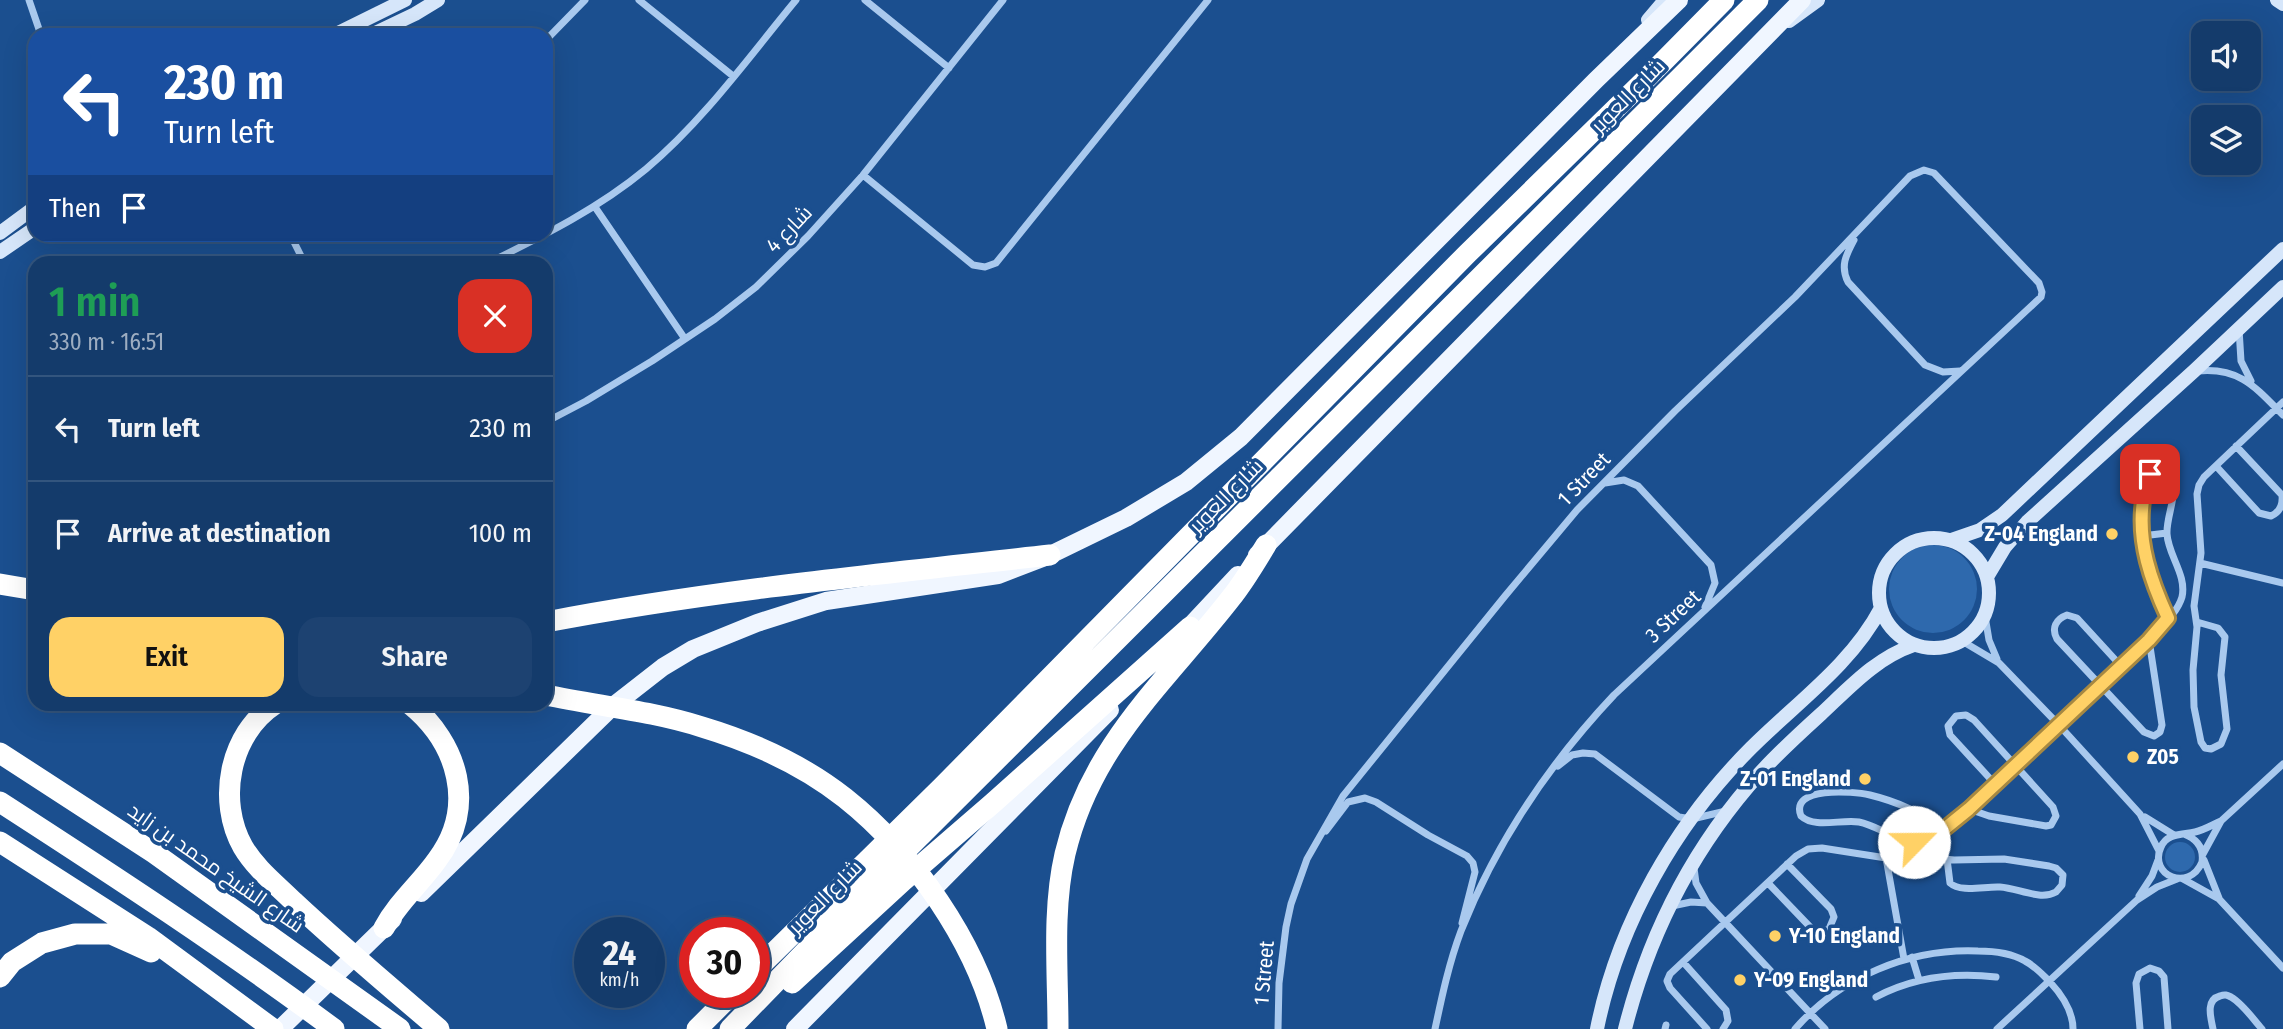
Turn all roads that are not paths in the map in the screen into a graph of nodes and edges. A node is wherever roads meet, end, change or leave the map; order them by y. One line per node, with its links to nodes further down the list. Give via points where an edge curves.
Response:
1 (29, 0): 19 (street)
2 (405, 0): 20 (street)
3 (438, 0): 21 (street)
4 (585, 0): 23 (street)
5 (639, 0): 25 (street)
6 (796, 0): 25 (street)
7 (865, 0): 24 (street)
8 (1003, 0): 24 (street, شارع 4)
9 (1208, 0): 28 (street, via 996,263 973,265)
10 (1665, 0): 26 (street)
11 (1679, 0): 26 (main road)
12 (1703, 0): 27 (highway, via 1666,44)
13 (1724, 0): 27 (highway, شارع العوير)
14 (1758, 0): 129 (highway, شارع العوير)
15 (1802, 0): 22 (main road)
16 (1818, 0): 22 (street)
17 (2277, 0): 18 (street)
18 (2283, 4)
19 (39, 28)
20 (348, 28)
21 (386, 28)
22 (1772, 30): 55 (main road)
23 (553, 33)
24 (949, 68): 28 (street, شارع 4)
25 (733, 76): 29 (street, via 669,149)
26 (1596, 79): 56 (main road, via 1241,437 1186,482)
27 (1645, 80): 110 (highway, شارع العوير)
28 (863, 175): 42 (street, شارع 4, via 756,287)
29 (595, 206): 31 (street); 42 (street)
30 (28, 212): 32 (street)
31 (553, 230)
32 (0, 233)
33 (28, 233): 37 (street)
34 (1857, 233): 40 (street, 1 Street, via 1914,173 1929,170 2039,282 2042,292); 43 (street, via 1844,264 1848,282 1925,365 1943,372); 51 (street, 1 Street)
35 (530, 242): 38 (street)
36 (2283, 248): 54 (street, via 2002,515 1980,530)
37 (0, 252)
38 (502, 256)
39 (2283, 286): 41 (street)
40 (2038, 301): 43 (street, 3 Street)
41 (2239, 328): 44 (street); 45 (street, via 2241,361)
42 (685, 339): 48 (street, شارع 4)
43 (1963, 370): 63 (street, 3 Street)
44 (2194, 371): 45 (street, via 2227,372); 58 (street, via 2027,522)
45 (2253, 385): 46 (street)
46 (2280, 405): 47 (street); 49 (street)
47 (2283, 415)
48 (553, 418)
49 (2236, 446): 50 (street); 50 (street, via 2280,492 2283,502 2278,512 2259,513)
50 (2216, 466): 57 (street, via 2198,489)
51 (1601, 485): 63 (street, via 1624,480 1638,486 1711,565 1715,583); 93 (street, 1 Street, via 1386,743 1336,806)
52 (2167, 533): 53 (street); 53 (street, via 2174,485 2170,475 2160,470 2147,479); 65 (street, via 2183,586 2181,600)
53 (2141, 536): 65 (street)
54 (1951, 540): 58 (street, via 1976,557); 62 (street, via 1922,539 1896,553 1881,578)
55 (1266, 545): 68 (main road); 133 (highway, via 1233,596 1119,734 1080,804 1059,893)
56 (1051, 555): 66 (highway, via 813,581); 108 (main road, via 998,575 826,601 693,649 613,706)
57 (2200, 563): 59 (street); 67 (street, via 2194,606)
58 (1987, 577): 64 (street)
59 (2283, 583)
60 (0, 584): 61 (highway)
61 (28, 589)
62 (1881, 608): 71 (street, via 1891,628); 88 (street, via 1848,656 1735,765)
63 (1703, 611): 82 (street, 3 Street, via 1614,695)
64 (1985, 616): 70 (street); 72 (street)
65 (2168, 618): 69 (street)
66 (553, 621)
67 (2197, 622): 67 (street, via 2218,628 2225,637 2221,675 2227,729 2221,744 2211,749 2201,742 2194,707)
68 (1189, 627): 130 (highway); 131 (main road)
69 (2149, 640): 73 (street); 74 (street, via 2162,725 2157,735 2147,734)
70 (1962, 641): 71 (street, via 1942,648); 72 (street)
71 (1914, 645): 86 (street, via 1858,679 1779,753)
72 (1999, 663): 78 (street)
73 (2121, 666): 74 (street); 74 (street, via 2077,618 2067,615 2058,620 2054,629 2057,639)
74 (2100, 685): 78 (street)
75 (553, 696): 132 (highway, via 701,726 751,744 843,796 899,850 934,894 974,964)
76 (266, 711): 127 (highway, via 236,756 229,787 237,834 253,861 319,925)
77 (418, 711): 108 (highway, via 434,725 450,753 458,784 457,808 446,846)
78 (2058, 724): 81 (street); 87 (street)
79 (0, 754): 126 (highway, شارع الشيخ محمد بن زايد, via 154,853)
80 (2283, 764): 89 (street)
81 (2016, 765): 83 (street); 83 (street, via 1970,716 1953,718 1948,726 1950,735); 85 (street, via 2056,811 2051,825)
82 (1542, 781): 88 (street, via 1566,758 1589,753 1605,760 1679,817); 109 (street, 3 Street, via 1504,842)
83 (1996, 784): 85 (street)
84 (0, 802): 123 (highway)
85 (1969, 809): 90 (street)
86 (1730, 810): 88 (street); 99 (street)
87 (2140, 814): 92 (street); 95 (street)
88 (1692, 819): 114 (street, via 1647,890)
89 (2221, 821): 91 (street); 96 (street)
90 (1943, 830): 90 (street, via 1917,813 1860,793 1809,795 1799,806 1801,816 1809,822 1863,822 1914,842 1928,841)
91 (2184, 834): 92 (street); 96 (street, via 2196,841)
92 (2174, 835): 95 (street)
93 (1318, 838): 109 (street, via 1348,802 1365,797 1467,856 1475,872); 134 (street, 1 Street, via 1298,881 1286,926)
94 (0, 842): 120 (highway, via 148,937)
95 (2159, 854): 101 (street, via 2162,869); 104 (street)
96 (2203, 855): 101 (street, via 2197,872); 103 (street)
97 (1886, 858): 98 (street); 100 (street, via 1815,848); 111 (street)
98 (1947, 859): 98 (street, via 2028,863 2056,869 2063,880 2060,889 2047,896 1998,887 1959,888 1950,883)
99 (1694, 861): 105 (street, via 1696,883); 106 (street)
100 (1787, 864): 102 (street); 102 (street, via 1831,909 1834,917 1829,929 1813,930)
101 (2179, 879): 103 (street); 104 (street)
102 (1768, 883): 107 (street)
103 (2219, 899): 113 (street)
104 (2137, 900): 118 (street)
105 (1707, 903): 106 (street); 107 (street)
106 (1668, 907): 138 (street)
107 (1726, 924): 112 (street); 122 (street)
108 (384, 928): 125 (main road)
109 (1461, 931): 135 (street, 3 Street)
110 (770, 956)
111 (1908, 958): 117 (street); 118 (street, via 1968,950 2005,953 2025,960); 122 (street, via 1853,982)
112 (1683, 962): 139 (street, via 1670,974 1668,985); 140 (street, via 1726,1010 1728,1021)
113 (2283, 968)
114 (1612, 972): 136 (street); 137 (street)
115 (0, 977): 120 (highway, via 12,962 42,943 75,934 110,934 144,947)
116 (1996, 977): 117 (street, via 1962,974)
117 (1919, 980): 119 (street)
118 (2049, 981): 143 (street); 144 (street, via 2067,1004)
119 (1876, 997)
120 (241, 1004): 124 (highway)
121 (718, 1008): 128 (highway)
122 (1810, 1013): 141 (street); 142 (street)
123 (332, 1028)
124 (273, 1029)
125 (279, 1029)
126 (400, 1029)
127 (439, 1029)
128 (697, 1029)
129 (730, 1029)
130 (737, 1029)
131 (796, 1029)
132 (997, 1029)
133 (1058, 1029)
134 (1278, 1029)
135 (1435, 1029)
136 (1591, 1029)
137 (1597, 1029)
138 (1625, 1029)
139 (1707, 1029)
140 (1723, 1029)
141 (1795, 1029)
142 (1825, 1029)
143 (1997, 1029)
144 (2073, 1029)
145 (2140, 1029): 146 (street, via 2136,983 2139,974 2150,968 2164,977)
146 (2168, 1029)
147 (2213, 1029): 148 (street, via 2211,1003 2226,995)
148 (2262, 1029)

